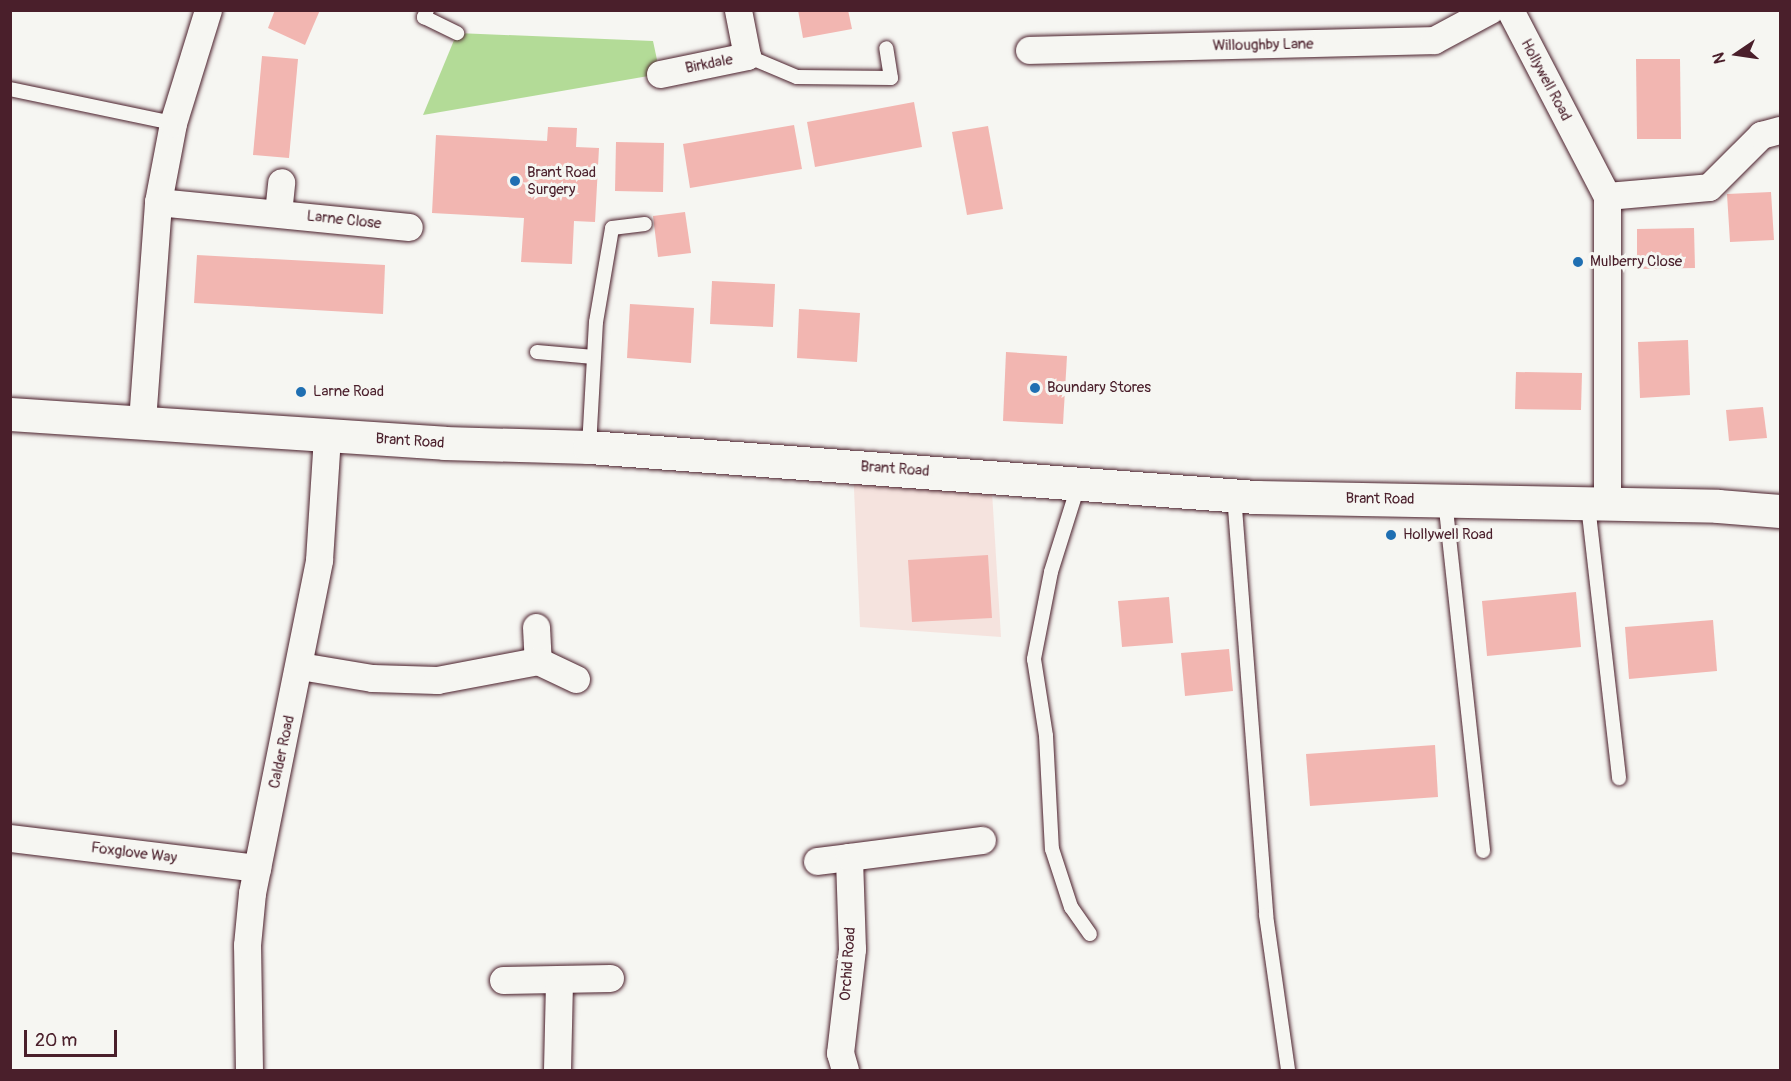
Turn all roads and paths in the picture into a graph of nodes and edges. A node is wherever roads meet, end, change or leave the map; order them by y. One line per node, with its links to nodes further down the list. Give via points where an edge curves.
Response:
1 (208, 10): 12 (street)
2 (427, 10): 6 (lane, via 424,17)
3 (738, 10): 9 (street, Birkdale)
4 (1490, 10): 8 (street, Willoughby Lane, via 1434,40)
5 (1510, 10): 15 (street, Hollywell Road)
6 (457, 33)
7 (886, 48): 9 (lane, via 891,78 796,76)
8 (1029, 50)
9 (747, 56): 10 (street, Birkdale)
10 (660, 74)
11 (10, 89): 12 (lane)
12 (173, 123): 16 (street)
13 (1780, 130): 15 (street, via 1761,135 1709,187)
14 (281, 182): 17 (street)
15 (1607, 196): 29 (street, Hollywell Road)
16 (158, 202): 17 (street, Larne Close); 23 (street)
17 (279, 213): 19 (street, Larne Close)
18 (645, 224): 21 (lane, via 612,228)
19 (409, 227)
20 (537, 352): 21 (lane)
21 (594, 357): 25 (lane)
22 (10, 414): 23 (street, Brant Road)
23 (142, 421): 24 (street, Brant Road)
24 (327, 435): 25 (street, Brant Road); 33 (street, Calder Road, via 320,560)
25 (589, 447): 26 (street, Brant Road)
26 (1079, 483): 27 (street, Brant Road); 42 (lane, via 1051,572 1034,659 1046,736 1052,849 1071,907)
27 (1234, 495): 28 (street, Brant Road); 49 (lane, via 1266,915)
28 (1445, 500): 29 (street, Brant Road); 38 (lane)
29 (1598, 504): 30 (street, Brant Road); 35 (lane)
30 (1780, 511)
31 (536, 627): 32 (street)
32 (538, 661): 33 (street, via 437,680 372,678); 34 (street)
33 (300, 666): 41 (street, Calder Road)
34 (576, 679)
35 (1619, 778)
36 (10, 838): 41 (street, Foxglove Way)
37 (982, 840): 39 (street)
38 (1483, 850)
39 (849, 857): 40 (street); 48 (street, Orchid Road, via 852,950 840,1053)
40 (817, 861)
41 (257, 868): 46 (street, Calder Road, via 247,945)
42 (1090, 934)
43 (610, 978): 44 (street)
44 (559, 979): 45 (street); 47 (street)
45 (503, 980)
46 (249, 1071)
47 (558, 1071)
48 (845, 1071)
49 (1288, 1071)

